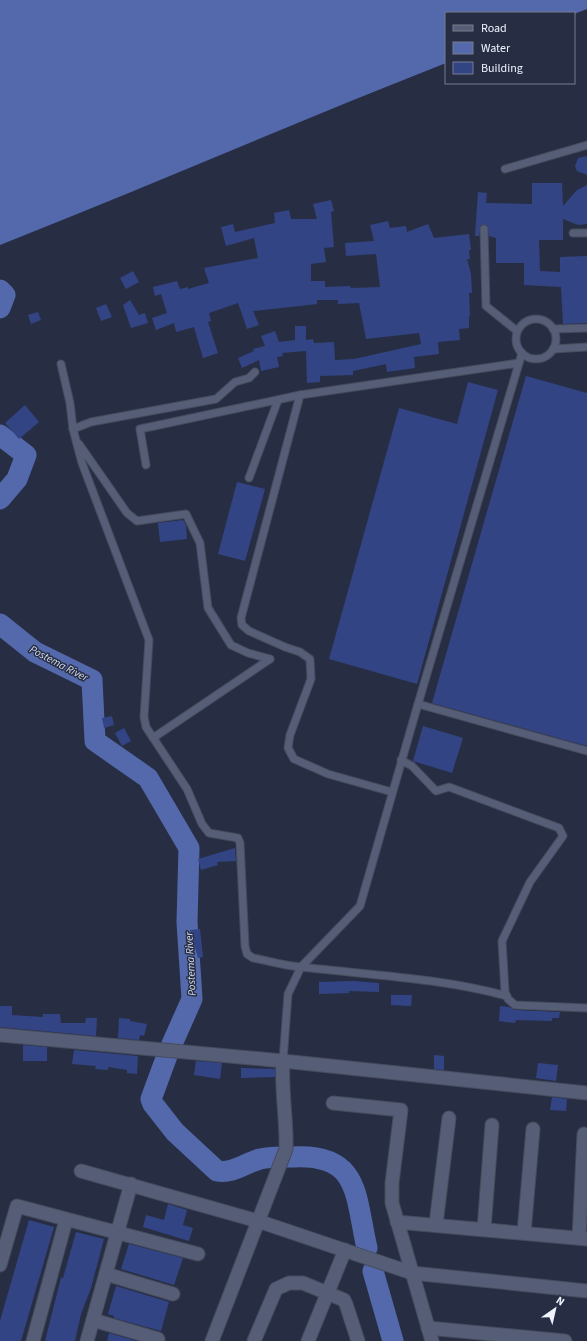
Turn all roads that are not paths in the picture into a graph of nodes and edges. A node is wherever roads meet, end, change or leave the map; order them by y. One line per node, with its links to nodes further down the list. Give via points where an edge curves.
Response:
1 (587, 145): 2 (lane)
2 (504, 169)
3 (484, 229): 8 (lane, via 486,306)
4 (573, 233): 5 (lane)
5 (587, 233)
6 (587, 328): 7 (lane)
7 (552, 329): 8 (lane, via 543,321 531,320); 10 (lane, via 555,339)
8 (517, 331): 11 (lane, via 516,343)
9 (587, 347): 10 (lane)
10 (553, 349): 11 (lane, via 538,359 526,357)
11 (522, 353): 12 (lane)
12 (519, 362): 15 (lane); 21 (lane)
13 (61, 364): 17 (lane)
14 (254, 372): 17 (lane, via 249,378 235,382 216,399 91,422)
15 (300, 395): 16 (lane); 25 (lane, via 242,625 249,631 300,652 310,659 311,678 288,748 294,759 328,774)
16 (278, 400): 19 (lane, via 140,430); 20 (lane)
17 (73, 429): 18 (lane)
18 (76, 439): 22 (lane, via 82,463 149,640 144,717 146,727); 22 (lane, via 127,513 137,521 186,514 200,543 208,608 231,645 270,659)
19 (146, 465)
20 (249, 478)
21 (418, 704): 23 (lane); 24 (lane)
22 (153, 738): 26 (lane, via 188,789 202,824 209,833 238,838 247,954 253,958)
23 (587, 751)
24 (401, 760): 25 (lane); 27 (lane, via 412,766 436,791 450,787 559,828 563,836 530,882 502,941)
25 (392, 792): 26 (lane, via 360,906)
26 (301, 967): 27 (lane, via 352,971 482,989); 30 (lane, via 288,994)
27 (507, 996): 28 (lane, via 515,1005)
28 (587, 1008)
29 (0, 1035): 30 (street)
30 (283, 1062): 31 (street); 40 (street, via 286,1150)
31 (587, 1093)
32 (333, 1103): 41 (street, via 401,1110 392,1183 392,1203)
33 (449, 1118): 42 (street)
34 (492, 1124): 43 (street)
35 (533, 1129): 45 (street)
36 (584, 1134): 46 (street)
37 (81, 1171): 38 (street)
38 (131, 1184): 40 (street); 44 (street)
39 (66, 1220): 44 (street); 49 (street, via 17,1206); 58 (street)
40 (258, 1222): 47 (street); 60 (street)
41 (397, 1222): 42 (street); 50 (street)
42 (436, 1224): 43 (street)
43 (484, 1229): 45 (street)
44 (117, 1233): 48 (street); 51 (street)
45 (524, 1233): 46 (street)
46 (583, 1238)
47 (345, 1250): 50 (street); 53 (street)
48 (198, 1254)
49 (0, 1264)
50 (412, 1273): 52 (street); 56 (street)
51 (106, 1274): 54 (street); 55 (street)
52 (587, 1291)
53 (328, 1293): 61 (street, via 303,1283 289,1283 276,1289); 62 (street); 63 (street, via 346,1304)
54 (173, 1294)
55 (94, 1320): 57 (street); 59 (street)
56 (428, 1328): 64 (street); 65 (street)
57 (158, 1339)
58 (33, 1341)
59 (87, 1341)
60 (212, 1341)
61 (254, 1341)
62 (308, 1341)
63 (358, 1341)
64 (432, 1341)
65 (565, 1341)

